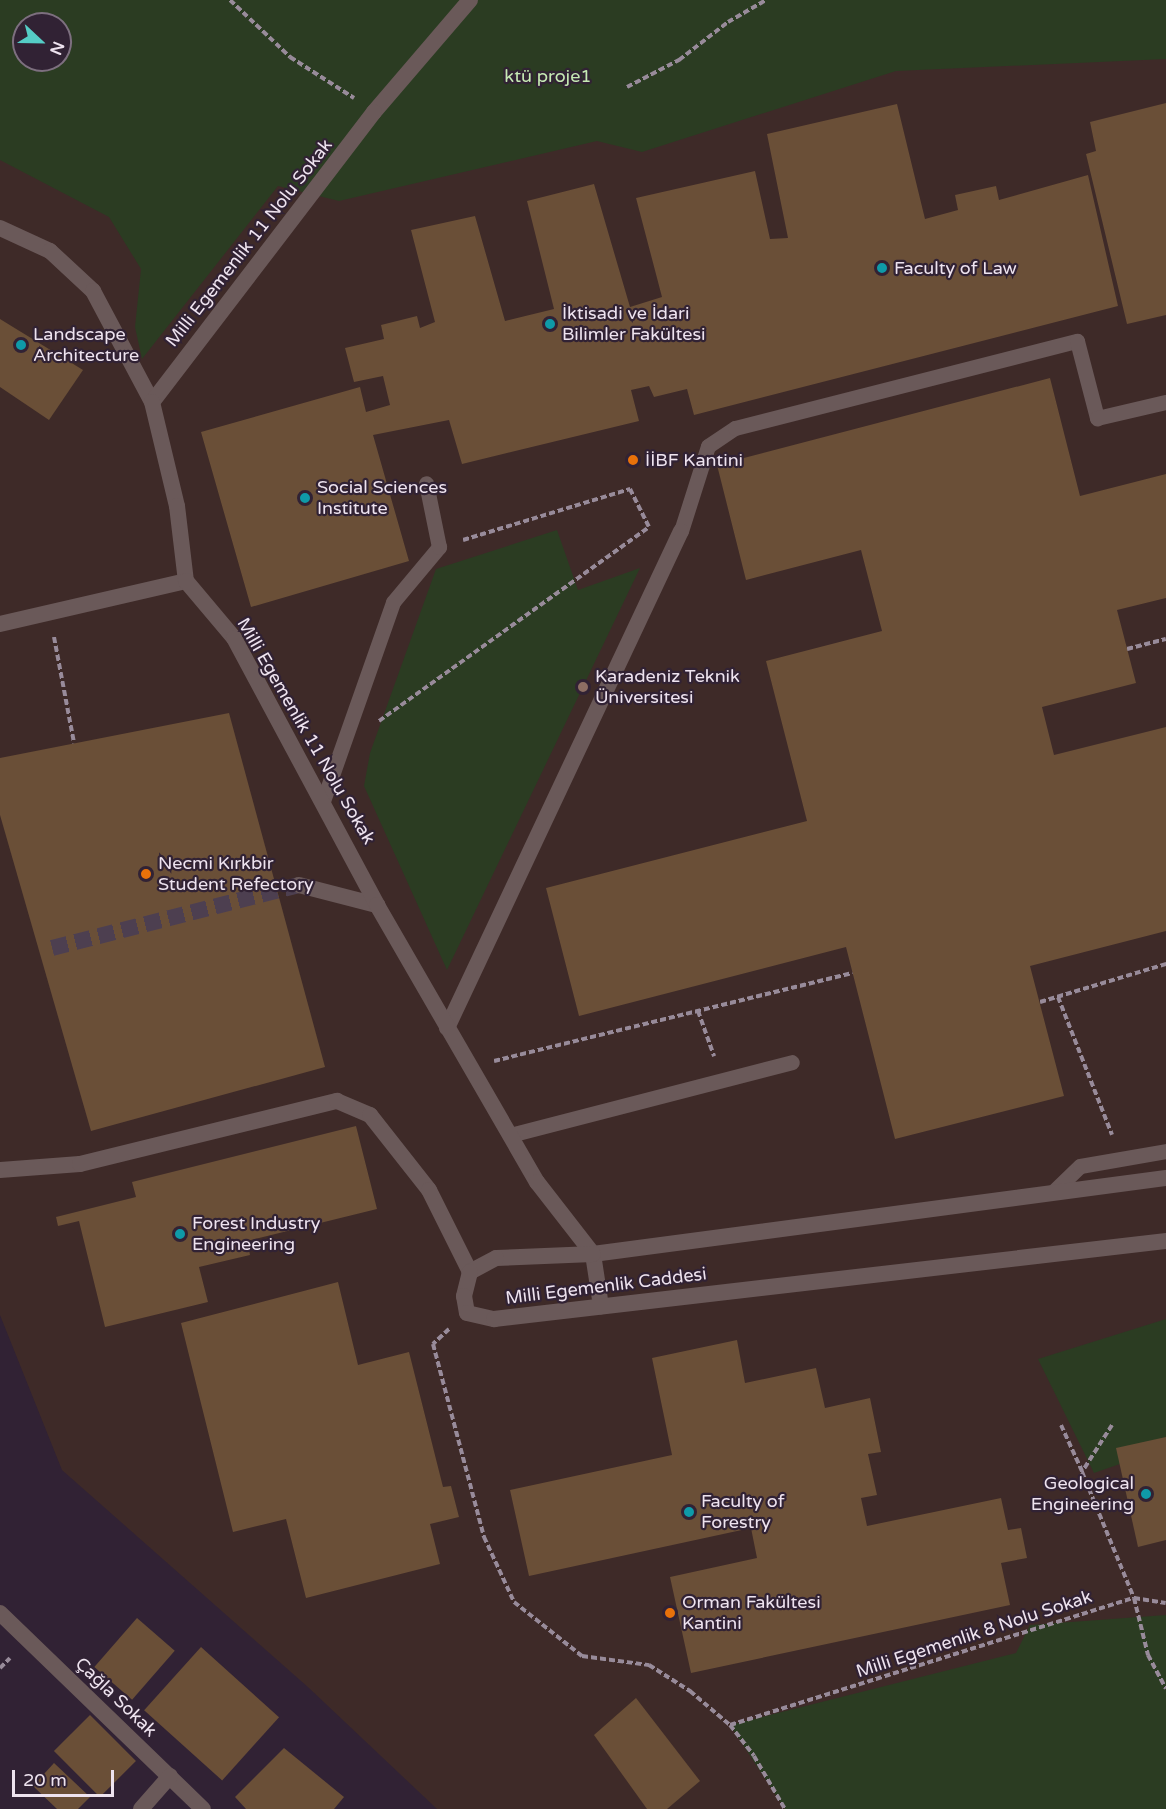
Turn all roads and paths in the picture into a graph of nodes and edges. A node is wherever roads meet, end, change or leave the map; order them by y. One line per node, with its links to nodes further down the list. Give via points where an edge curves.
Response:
1 (230, 0): 5 (path, via 290,57)
2 (470, 0): 5 (street, Milli Egemenlik 11 Nolu Sokak)
3 (766, 0): 4 (path, via 728,22 679,60)
4 (627, 87)
5 (374, 112): 7 (street, Milli Egemenlik 11 Nolu Sokak)
6 (0, 228): 7 (street, via 50,251 93,291)
7 (152, 402): 13 (street, via 177,506)
8 (1166, 402): 11 (lane, via 1096,418 1077,341 735,428 708,446)
9 (426, 483): 12 (lane)
10 (649, 527): 11 (path); 12 (path, via 630,489); 18 (path)
11 (681, 531): 28 (street)
12 (439, 547): 20 (lane, via 393,602)
13 (186, 581): 14 (street); 20 (street, Milli Egemenlik 11 Nolu Sokak, via 234,638)
14 (49, 612): 15 (street); 19 (path)
15 (0, 624)
16 (1166, 639): 17 (path)
17 (1127, 649)
18 (369, 728)
19 (74, 743)
20 (323, 801): 22 (street, Milli Egemenlik 11 Nolu Sokak)
21 (299, 885): 22 (street)
22 (377, 905): 28 (street, Milli Egemenlik 11 Nolu Sokak)
23 (1166, 964): 25 (path)
24 (852, 973): 27 (path)
25 (1059, 997): 26 (path); 34 (path)
26 (1040, 1002)
27 (698, 1011): 29 (path); 31 (path)
28 (447, 1028): 32 (street, Milli Egemenlik 11 Nolu Sokak)
29 (491, 1062)
30 (792, 1062): 31 (lane)
31 (722, 1079): 32 (lane)
32 (510, 1135): 39 (street, Milli Egemenlik 11 Nolu Sokak, via 537,1182)
33 (1166, 1151): 34 (lane)
34 (1121, 1158): 37 (lane, via 1080,1166)
35 (0, 1170): 40 (street, via 80,1164 337,1101 370,1115 429,1190)
36 (1166, 1178): 37 (street, Milli Egemenlik Caddesi)
37 (1054, 1191): 39 (street, Milli Egemenlik Caddesi)
38 (1166, 1241): 41 (street, Milli Egemenlik Caddesi)
39 (593, 1254): 40 (street, Milli Egemenlik Caddesi, via 496,1258); 41 (street)
40 (470, 1272): 42 (street, via 464,1296)
41 (601, 1306): 42 (street, Milli Egemenlik Caddesi, via 494,1319)
42 (467, 1313): 50 (path, via 433,1344 484,1538 514,1602 582,1656 649,1665 690,1691)
43 (1061, 1425): 45 (path)
44 (1112, 1425): 45 (path)
45 (1082, 1472): 46 (path)
46 (1134, 1598): 47 (path); 49 (path, via 1148,1655); 50 (path, Milli Egemenlik 8 Nolu Sokak)
47 (1166, 1603)
48 (0, 1614): 51 (street, Çağla Sokak)
49 (1166, 1689)
50 (730, 1725): 54 (path, via 754,1756)
51 (170, 1776): 52 (street); 53 (street, Çağla Sokak)
52 (141, 1809)
53 (203, 1809)
54 (785, 1809)

